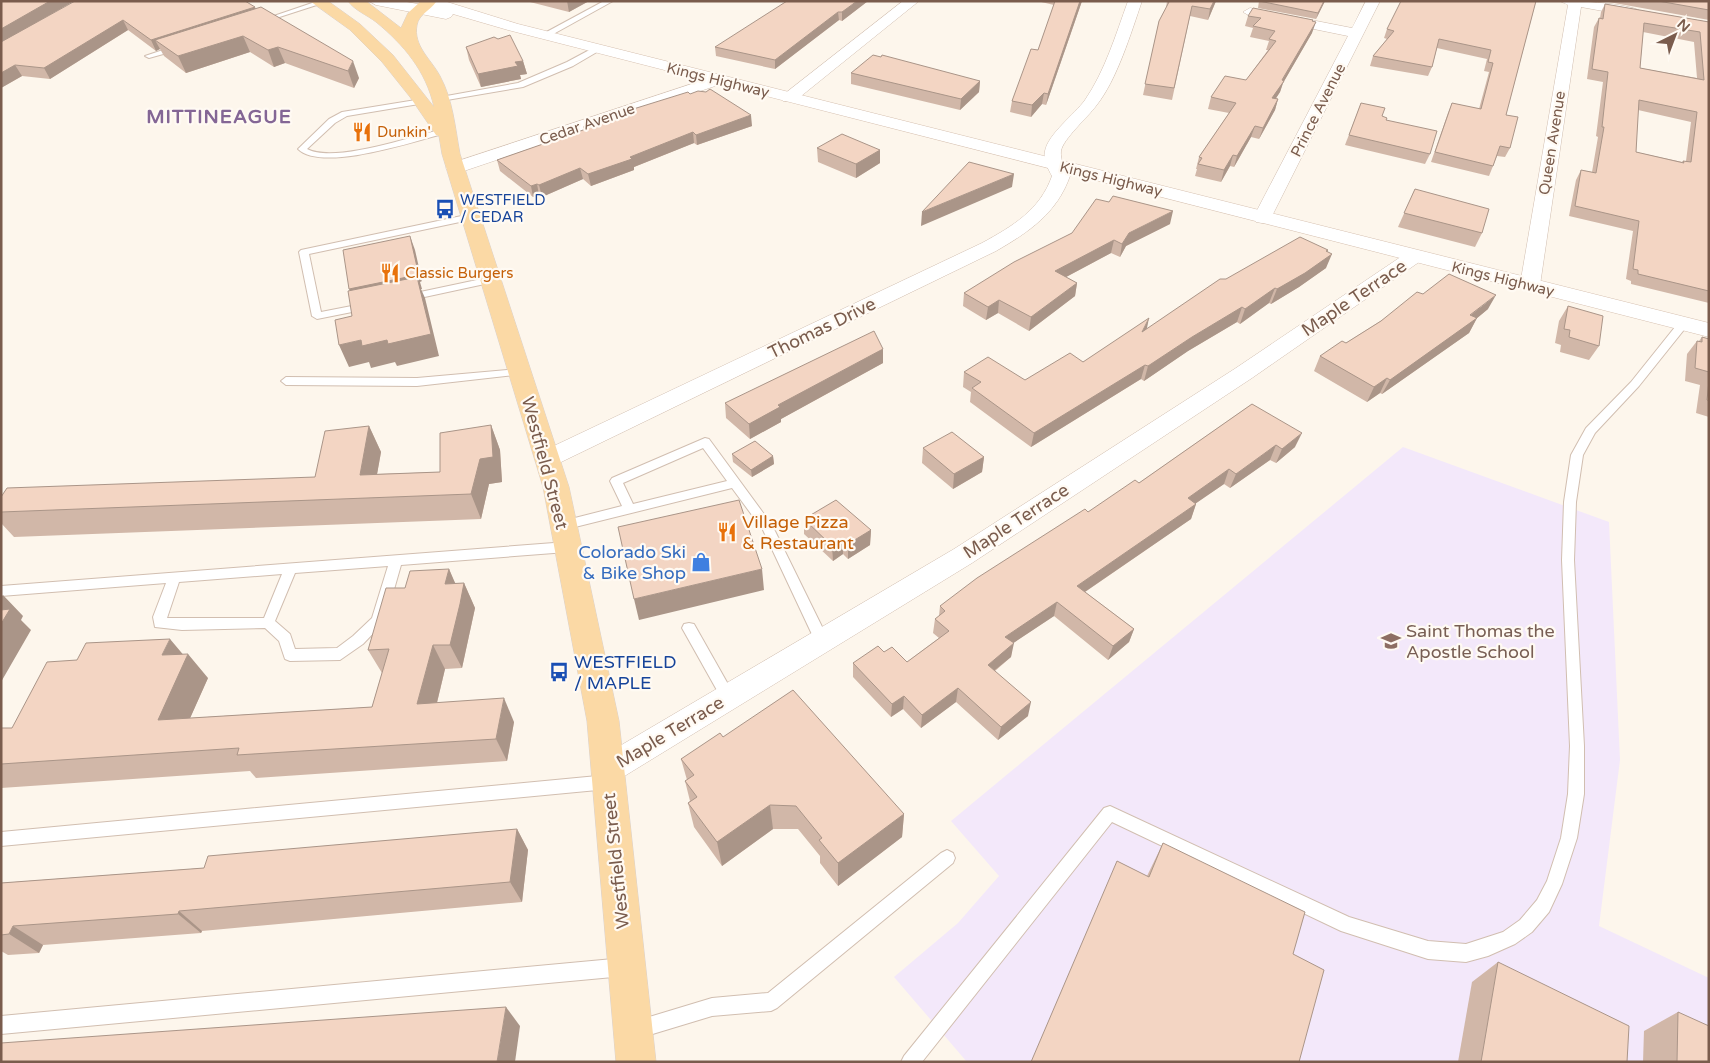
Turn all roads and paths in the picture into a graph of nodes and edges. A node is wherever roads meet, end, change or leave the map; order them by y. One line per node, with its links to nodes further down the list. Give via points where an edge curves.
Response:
1 (355, 1): 16 (main road, Westfield Street)
2 (376, 1): 9 (main road, Kings Highway)
3 (610, 1): 14 (lane)
4 (912, 1): 20 (street)
5 (1135, 1): 24 (street, via 1116,55 1092,101 1058,141)
6 (1373, 1): 13 (street, Prince Avenue)
7 (321, 2): 12 (lane); 22 (main road, Westfield Street, via 372,42)
8 (1572, 2): 11 (street); 30 (street, Queen Avenue)
9 (426, 3): 14 (main road, Kings Highway); 16 (main road, via 408,26)
10 (1250, 12): 13 (street)
11 (1653, 16)
12 (254, 24)
13 (1357, 33): 27 (street, Prince Avenue)
14 (545, 36): 17 (main road, Kings Highway)
15 (187, 44): 18 (lane)
16 (410, 46): 21 (main road, Westfield Street, via 428,70)
17 (598, 49): 19 (main road, Kings Highway); 21 (lane, via 520,85)
18 (149, 56)
19 (719, 80): 20 (main road, Kings Highway); 25 (street, Cedar Avenue)
20 (789, 98): 24 (main road, Kings Highway)
21 (441, 99): 23 (main road, Westfield Street)
22 (422, 101): 23 (main road, Westfield Street); 23 (lane, via 345,114 332,121 302,149 316,157 329,157)
23 (446, 134): 25 (main road, Westfield Street)
24 (1054, 165): 27 (main road, Kings Highway); 37 (street, Thomas Drive, via 1061,176 1058,189 1035,219 1008,237)
25 (455, 168): 26 (main road, Westfield Street)
26 (471, 217): 29 (main road, Westfield Street); 32 (lane, via 304,252 317,316)
27 (1262, 218): 28 (main road, Kings Highway)
28 (1415, 256): 30 (main road, Kings Highway); 47 (street, Maple Terrace, via 1244,373 971,551)
29 (491, 280): 31 (lane); 35 (main road, Westfield Street)
30 (1530, 285): 33 (main road, Kings Highway)
31 (394, 300)
32 (375, 304)
33 (1683, 324): 34 (main road, Kings Highway); 56 (lane, via 1635,384 1590,430 1577,455 1570,502 1568,560 1578,746 1576,794 1569,838 1554,884 1543,906 1526,926 1509,938 1466,953 1428,950 1347,925 1110,813)
34 (1709, 330)
35 (520, 372): 36 (lane, via 417,382); 37 (main road, Westfield Street)
36 (286, 381)
37 (547, 459): 40 (main road, Westfield Street, via 556,486)
38 (735, 483): 39 (lane); 39 (lane, via 705,442 616,481); 47 (lane, via 768,528)
39 (629, 509): 40 (lane)
40 (565, 536): 41 (lane); 49 (main road, Westfield Street, via 602,720)
41 (396, 560): 42 (lane); 45 (lane, via 378,621 340,654 290,654 285,638)
42 (291, 568): 43 (lane); 45 (lane)
43 (174, 578): 44 (lane); 45 (lane, via 160,623)
44 (1, 591)
45 (268, 623)
46 (689, 628): 48 (lane)
47 (822, 641): 48 (street, Maple Terrace)
48 (728, 697): 49 (street, Maple Terrace)
49 (608, 776): 50 (lane); 52 (main road, Westfield Street)
50 (1, 839)
51 (947, 858): 54 (lane, via 771,1002 712,1007)
52 (627, 966): 53 (lane); 54 (main road, Westfield Street)
53 (1, 1025)
54 (633, 1031): 55 (main road, Westfield Street)
55 (636, 1062)
56 (910, 1062)

